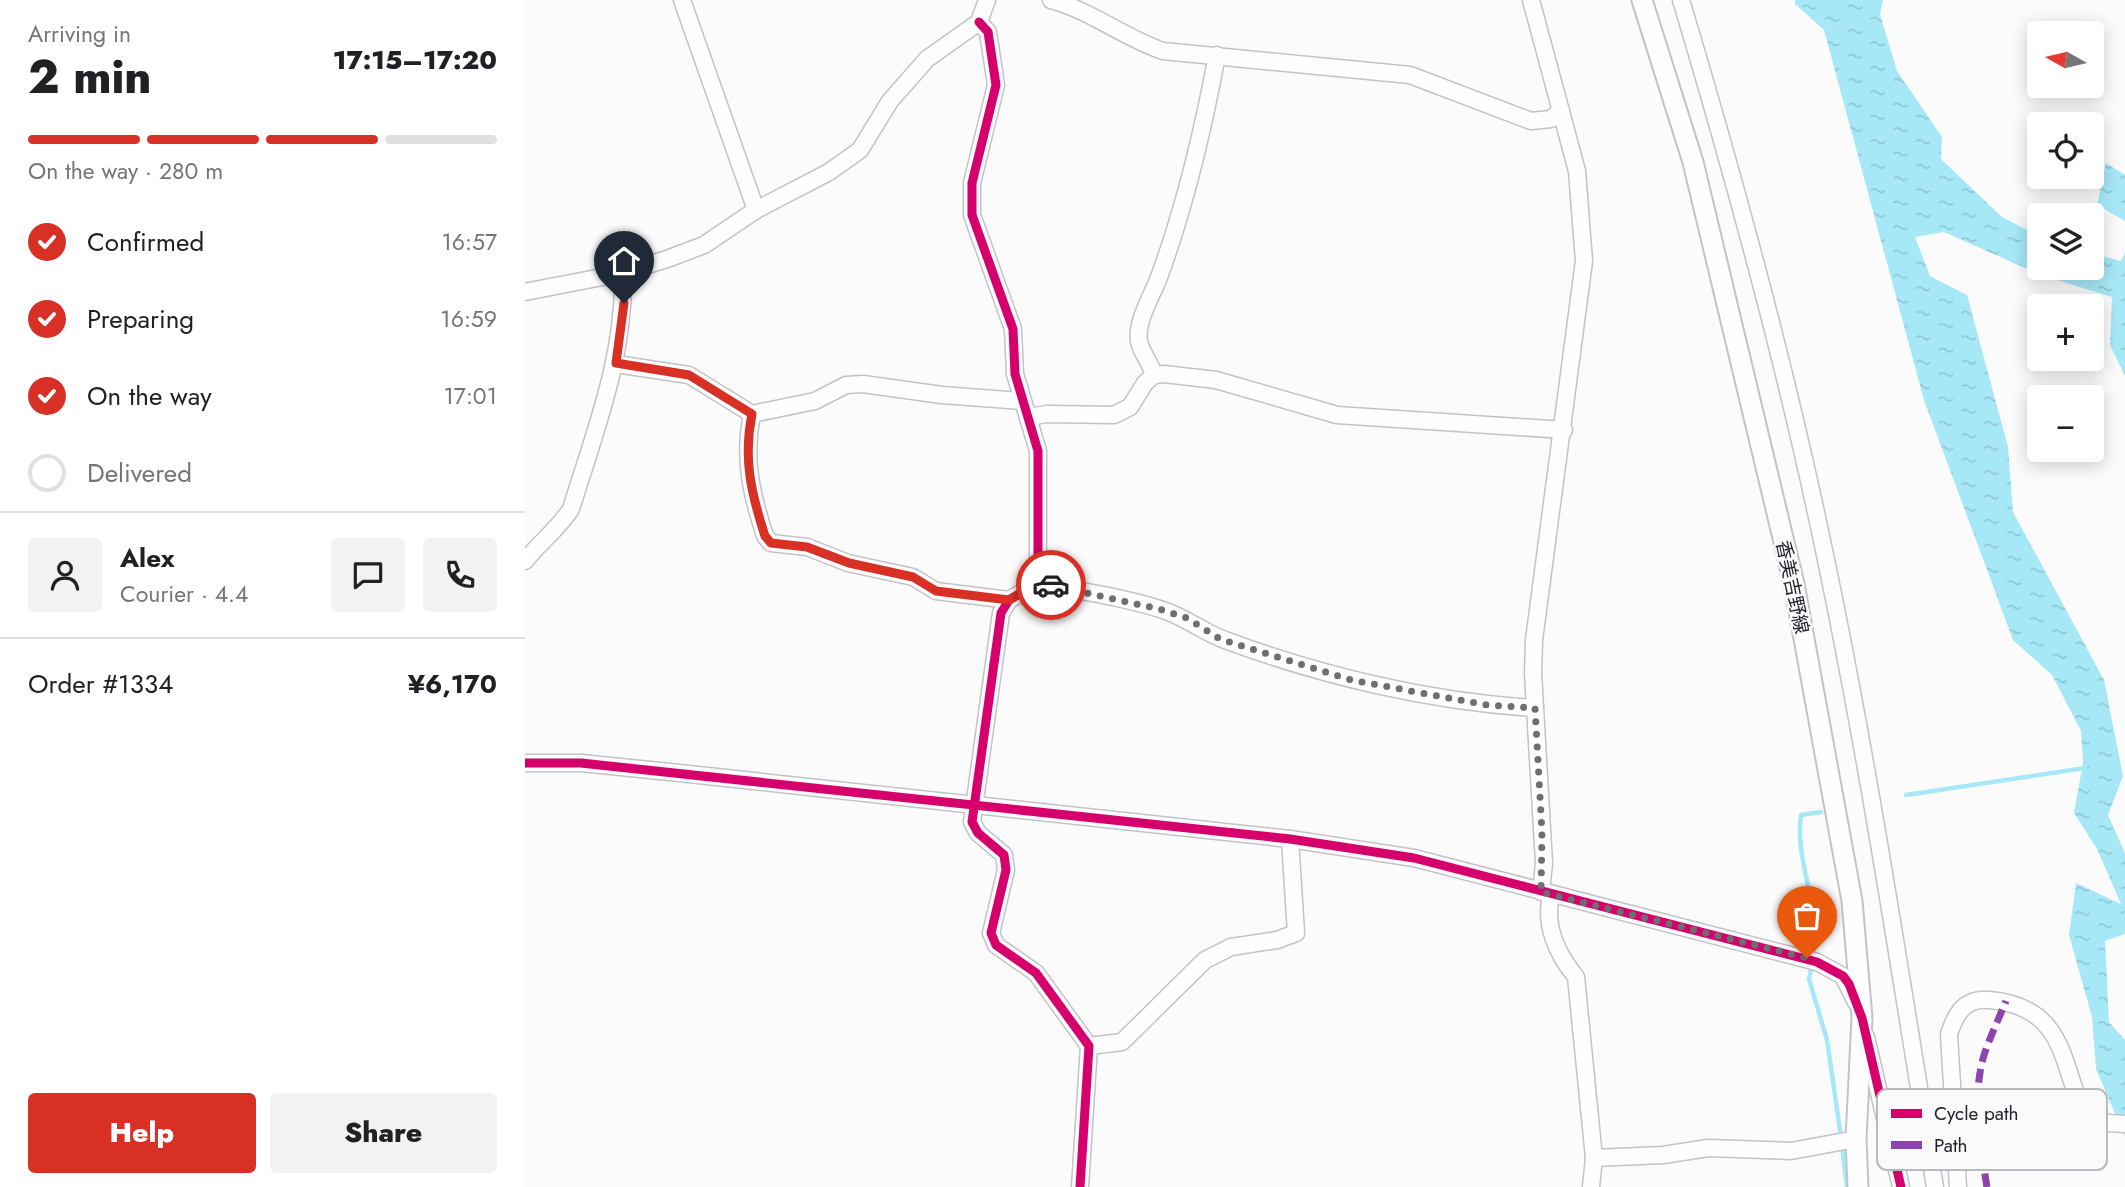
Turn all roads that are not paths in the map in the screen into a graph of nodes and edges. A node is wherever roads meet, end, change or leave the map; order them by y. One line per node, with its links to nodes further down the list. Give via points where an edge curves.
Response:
1 (682, 0): 10 (street)
2 (987, 0): 7 (street)
3 (1051, 0): 8 (street, via 1163,51)
4 (1531, 0): 9 (street)
5 (1642, 0): 27 (main road, 香美吉野線, via 1693,162 1794,584 1852,901)
6 (1681, 0): 30 (street, via 1727,154 1815,507 1873,809)
7 (979, 22): 10 (street, via 927,59 890,101 860,150); 15 (street, via 988,32 996,85 972,183 972,215 1013,329)
8 (1217, 55): 9 (street, via 1410,75 1531,121 1551,119); 14 (street, via 1172,242 1140,327 1139,343)
9 (1561, 110): 18 (street, via 1577,171 1584,261)
10 (756, 211): 11 (street, via 703,244)
11 (623, 273): 12 (street); 13 (street)
12 (525, 292)
13 (616, 363): 16 (street, via 689,375); 19 (street, via 571,509)
14 (1154, 375): 17 (street, via 1130,407 1114,415); 18 (street, via 1216,380 1336,415)
15 (1021, 401): 16 (street, via 863,384 846,385 815,401); 17 (street)
16 (752, 414): 21 (street, via 746,443 748,481 771,543 807,547 849,563 913,577 936,591)
17 (1029, 418): 20 (street, via 1038,452)
18 (1564, 430): 22 (street, via 1534,640)
19 (525, 561)
20 (1038, 583): 21 (street); 22 (street, via 1159,609 1187,618 1220,639 1351,680 1487,705)
21 (1009, 600): 24 (street, via 1001,613)
22 (1535, 708): 26 (street)
23 (525, 763): 24 (street, via 581,762)
24 (972, 805): 25 (street); 28 (street, via 971,822 978,833 1004,855 1006,870 991,933 996,945 1036,974)
25 (1290, 839): 26 (street, via 1414,858); 28 (street, via 1296,933 1231,947 1205,960 1122,1042)
26 (1546, 893): 27 (street, via 1812,960 1843,976); 34 (street, via 1552,936 1577,977)
27 (1862, 1018): 29 (street); 33 (main road, 香美吉野線)
28 (1089, 1046): 35 (street)
29 (1878, 1089)
30 (1919, 1089)
31 (1952, 1089): 32 (street, via 1949,1034 1955,1016 1963,1005 1983,999 2013,1002 2033,1012 2063,1049)
32 (2076, 1089)
33 (1846, 1141): 34 (street, via 1791,1151 1709,1148); 37 (main road, 香美吉野線)
34 (1594, 1158): 36 (street)
35 (1080, 1187)
36 (1591, 1187)
37 (1858, 1187)

